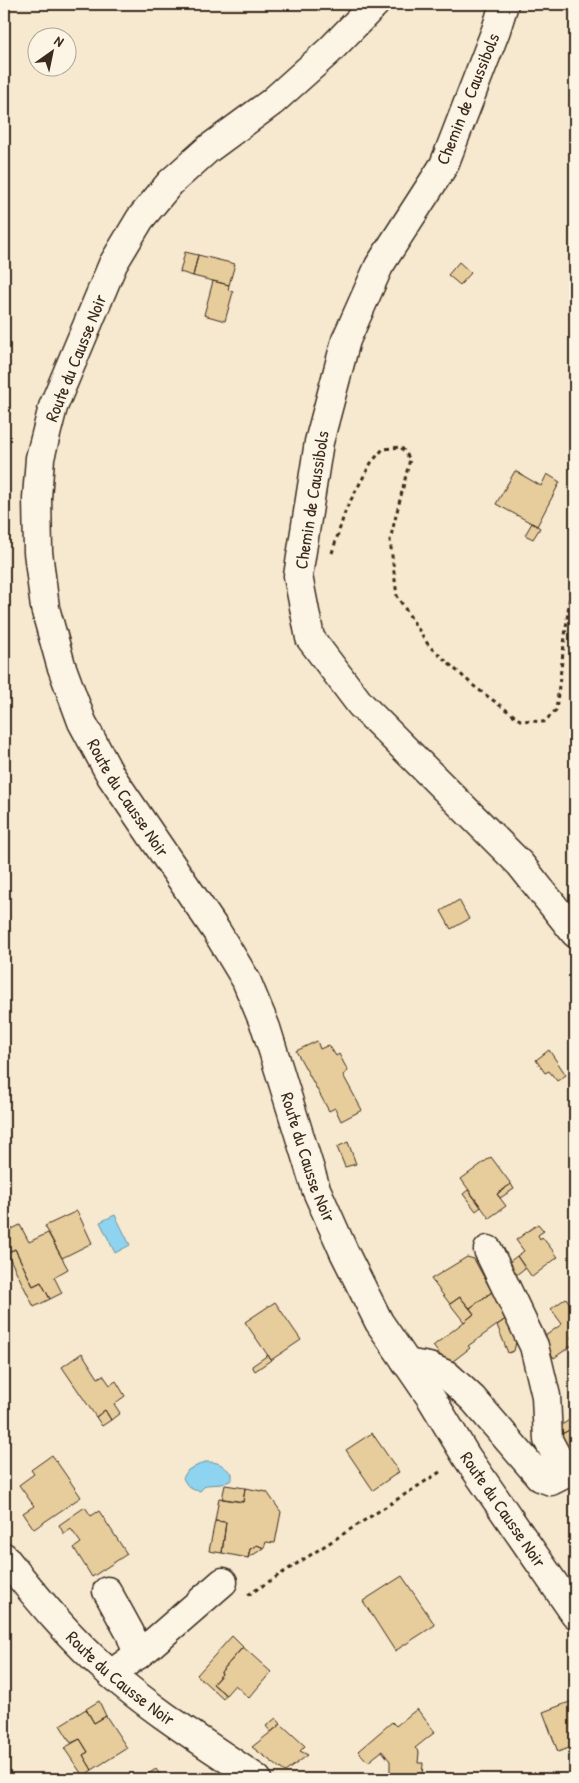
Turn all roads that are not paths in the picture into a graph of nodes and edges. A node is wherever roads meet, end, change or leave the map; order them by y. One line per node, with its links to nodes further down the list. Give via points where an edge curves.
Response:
1 (375, 4): 5 (street, Route du Causse Noir, via 272,102 208,149 170,183 140,219 114,264 53,407 40,458 38,552 45,608 82,722 111,776 246,980 266,1028 316,1189 379,1322)
2 (504, 4): 3 (street, Chemin de Caussibols, via 444,165 379,266 346,340 319,442 298,576 310,638 360,704 520,864)
3 (575, 933)
4 (488, 1250): 5 (street, via 534,1346 546,1396 548,1440 563,1468 559,1477 551,1481 540,1477 448,1375)
5 (406, 1363): 9 (street, Route du Causse Noir)
6 (4, 1557): 11 (street, Route du Causse Noir, via 69,1633)
7 (106, 1591): 10 (street, via 130,1633)
8 (232, 1591): 10 (street)
9 (575, 1614)
10 (138, 1655): 11 (street)
11 (111, 1674): 12 (street, Route du Causse Noir)
12 (257, 1779)

